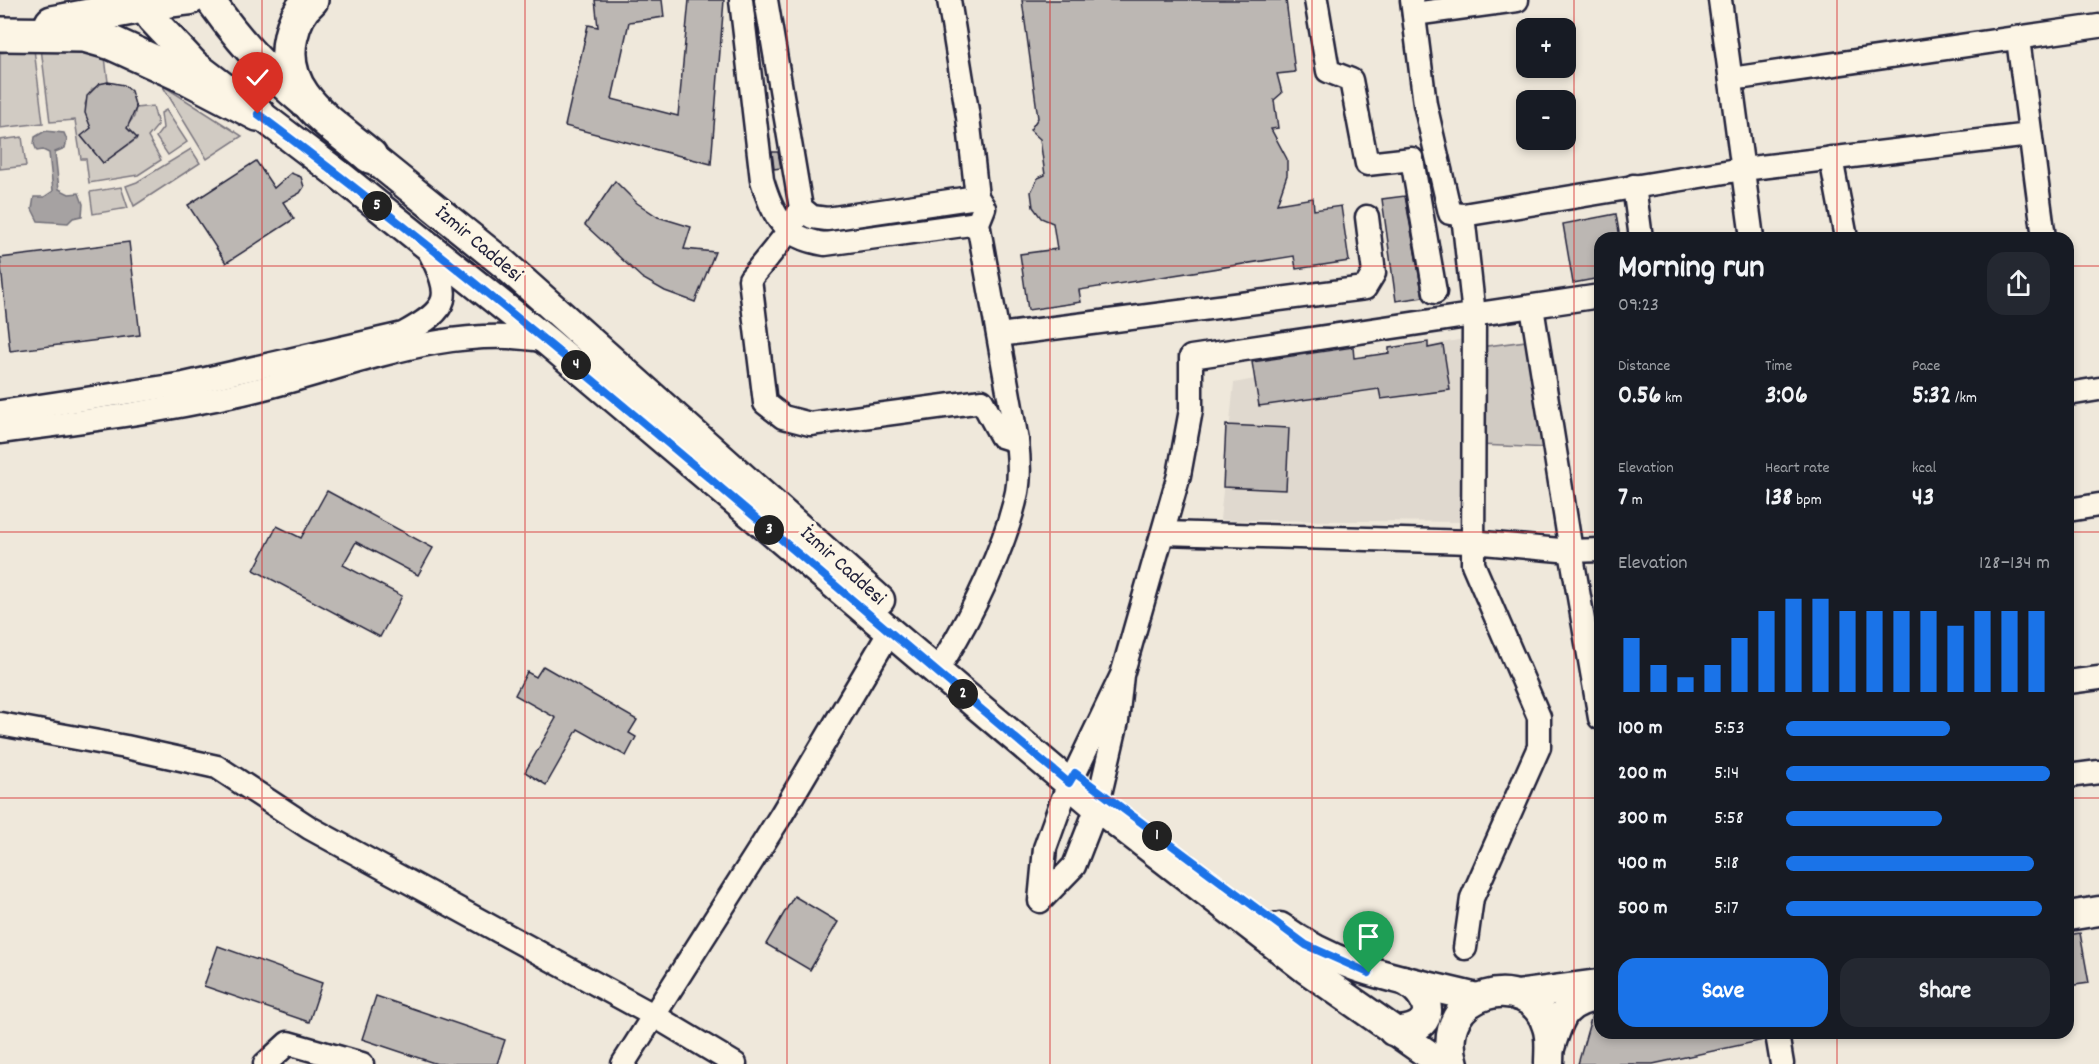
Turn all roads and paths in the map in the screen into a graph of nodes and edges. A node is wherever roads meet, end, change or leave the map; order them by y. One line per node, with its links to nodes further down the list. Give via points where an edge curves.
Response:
1 (191, 0): 10 (main road)
2 (210, 0): 18 (main road, İzmir Caddesi, via 285,87)
3 (310, 0): 18 (highway, via 293,28 287,51 290,73 302,96)
4 (741, 0): 27 (street, via 762,180 770,208)
5 (766, 0): 23 (street)
6 (949, 0): 22 (street)
7 (1316, 0): 33 (street, via 1328,71 1351,80 1367,164 1412,159)
8 (1517, 0): 11 (street)
9 (1720, 0): 15 (street)
10 (140, 3): 13 (highway); 16 (main road, İzmir Caddesi, via 195,65)
11 (1413, 7): 24 (street, via 1425,104 1450,213)
12 (2099, 26): 14 (street)
13 (0, 34): 16 (highway, via 84,35 112,43)
14 (2018, 39): 15 (street); 17 (street)
15 (1731, 79): 20 (street)
16 (258, 114): 32 (main road, İzmir Caddesi)
17 (2030, 135): 19 (street); 31 (street)
18 (370, 156): 51 (main road, İzmir Caddesi, via 504,264)
19 (1831, 158): 20 (street); 30 (street)
20 (1743, 169): 21 (street); 29 (street)
21 (1634, 186): 24 (street); 28 (street)
22 (977, 197): 23 (street, via 827,219 812,217); 26 (street, via 984,208)
23 (801, 208): 27 (street)
24 (1463, 215): 36 (street)
25 (1367, 218): 37 (street, via 1374,273 1365,288)
26 (978, 223): 27 (street, via 825,244 805,241); 37 (street)
27 (789, 231): 43 (street, via 750,279 765,403 783,417 810,424 982,401 1001,436)
28 (1640, 232)
29 (1751, 232)
30 (1845, 232)
31 (2043, 232)
32 (426, 245): 38 (main road, İzmir Caddesi); 41 (street, via 445,286 442,304 429,320 403,334 184,384)
33 (1435, 292)
34 (1594, 297): 35 (street)
35 (1532, 307): 36 (street); 49 (street)
36 (1474, 315): 46 (street, via 1191,357 1191,410); 47 (street)
37 (999, 335): 43 (street)
38 (548, 342): 42 (street, via 517,336 443,340 244,393 85,422); 50 (main road, İzmir Caddesi)
39 (2099, 389): 40 (street)
40 (2074, 393)
41 (0, 412)
42 (0, 432)
43 (1017, 441): 51 (street, via 1017,492 1007,523 984,586)
44 (2099, 505): 45 (street)
45 (2074, 509)
46 (1163, 533): 47 (street); 52 (street)
47 (1472, 542): 49 (street); 65 (street, via 1473,564 1539,717 1539,747 1472,898)
48 (1594, 550): 49 (street)
49 (1570, 551): 55 (street)
50 (889, 633): 51 (main road, İzmir Caddesi); 71 (street, via 780,817)
51 (940, 664): 59 (main road, İzmir Caddesi)
52 (1122, 675): 59 (street); 60 (street, via 1117,721)
53 (2099, 678): 54 (street)
54 (2074, 681)
55 (1594, 685)
56 (0, 724): 71 (street, via 217,767 310,828)
57 (2099, 771): 58 (street)
58 (2074, 775)
59 (1072, 778): 60 (main road, İzmir Caddesi); 60 (street, via 1045,848 1040,901 1074,866)
60 (1099, 801): 66 (main road, İzmir Caddesi, via 1306,945 1369,973); 72 (main road, İzmir Caddesi, via 1306,969)
61 (2099, 896): 62 (main road)
62 (2074, 900)
63 (2099, 911): 64 (main road)
64 (2074, 915)
65 (1464, 948)
66 (1403, 980): 70 (main road, İzmir Caddesi); 72 (main road, via 1424,997 1427,1011 1422,1024 1411,1031)
67 (1594, 984): 68 (main road)
68 (1517, 995): 70 (main road, via 1503,992); 74 (main road, via 1530,1002 1547,1027)
69 (1594, 997): 74 (main road, via 1579,1000 1560,1016)
70 (1477, 998): 80 (main road, via 1455,1019 1449,1050)
71 (653, 1015): 77 (street); 78 (street)
72 (1393, 1031): 79 (main road, İzmir Caddesi)
73 (1778, 1039): 81 (street)
74 (1547, 1059)
75 (266, 1064): 76 (street, via 288,1043)
76 (362, 1064)
77 (623, 1064)
78 (735, 1064)
79 (1442, 1064)
80 (1454, 1064)
81 (1782, 1064)

